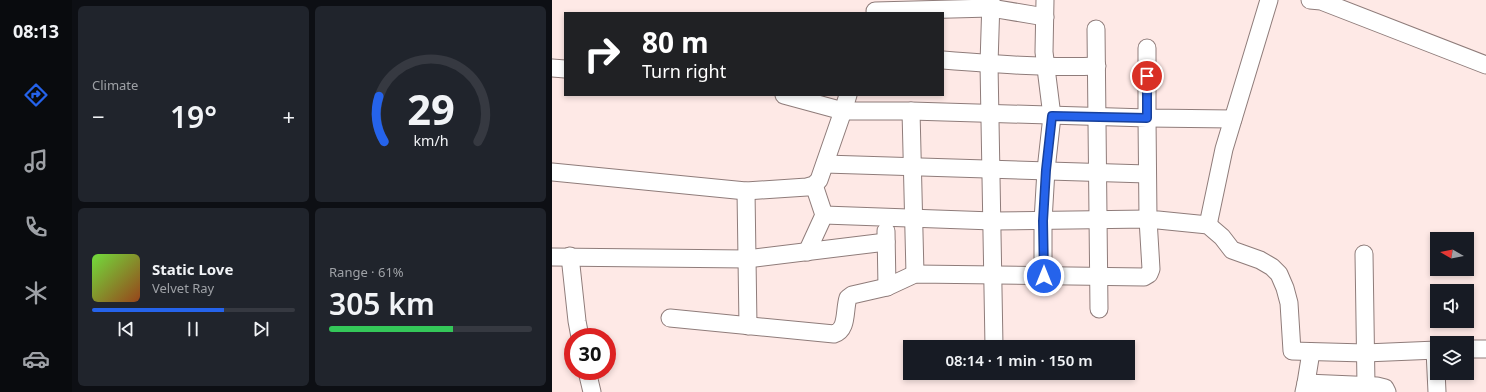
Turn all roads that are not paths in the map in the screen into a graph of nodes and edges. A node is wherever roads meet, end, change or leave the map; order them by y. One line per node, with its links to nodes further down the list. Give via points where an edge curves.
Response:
1 (1045, 0): 6 (street)
2 (1269, 0): 23 (street)
3 (1310, 0): 11 (street, via 1321,1)
4 (991, 4): 5 (street); 6 (street); 10 (street)
5 (876, 8)
6 (1045, 17): 12 (street)
7 (1096, 29): 13 (street)
8 (1146, 48): 22 (street)
9 (944, 60): 10 (street)
10 (989, 64): 12 (street); 19 (street)
11 (1486, 65)
12 (1046, 66): 13 (street); 20 (street)
13 (1097, 66): 21 (street)
14 (552, 68): 15 (street)
15 (564, 69)
16 (792, 96): 17 (street)
17 (846, 103): 18 (street); 24 (street)
18 (911, 111): 19 (street); 25 (street)
19 (991, 114): 20 (street); 26 (street)
20 (1052, 116): 21 (street); 27 (street)
21 (1097, 117): 22 (street); 29 (street)
22 (1147, 118): 23 (street); 30 (street)
23 (1233, 119): 40 (street)
24 (824, 164): 25 (street); 31 (street, via 819,180)
25 (913, 166): 26 (street); 35 (street)
26 (992, 168): 27 (street); 38 (street)
27 (1046, 170): 29 (street); 39 (street)
28 (552, 172): 32 (street)
29 (1098, 172): 30 (street); 37 (street)
30 (1148, 174): 36 (street)
31 (814, 185): 32 (street); 33 (street)
32 (746, 191): 46 (street)
33 (824, 214): 34 (street); 42 (street)
34 (886, 217): 35 (street); 41 (street)
35 (914, 218): 38 (street); 47 (street)
36 (1148, 219): 37 (street); 40 (street); 50 (street, via 1151,268 1149,274 1144,277)
37 (1098, 220): 39 (street); 50 (street)
38 (993, 221): 39 (street); 48 (street)
39 (1043, 221): 49 (street)
40 (1208, 225): 60 (street, via 1232,250 1272,266 1279,274 1289,303 1292,351)
41 (886, 242): 42 (street); 51 (street)
42 (807, 252): 46 (street)
43 (1364, 254): 61 (street)
44 (570, 256): 45 (street); 46 (street); 55 (street)
45 (552, 257)
46 (747, 259): 54 (street)
47 (915, 274): 48 (street); 51 (street)
48 (993, 276): 49 (street); 56 (street)
49 (1044, 276): 50 (street)
50 (1099, 276): 52 (street)
51 (887, 287): 54 (street, via 848,298 843,326 838,333)
52 (1099, 309)
53 (670, 318): 54 (street)
54 (748, 326)
55 (578, 328)
56 (994, 340)
57 (1474, 349): 58 (street)
58 (1486, 349)
59 (1430, 350): 61 (street)
60 (1311, 352): 61 (street); 65 (street)
61 (1365, 353): 64 (street)
62 (589, 380): 66 (street)
63 (1437, 380): 68 (street)
64 (1366, 385): 65 (street); 67 (street, via 1385,388)
65 (1305, 387)
66 (592, 392)
67 (1387, 392)
68 (1437, 392)

